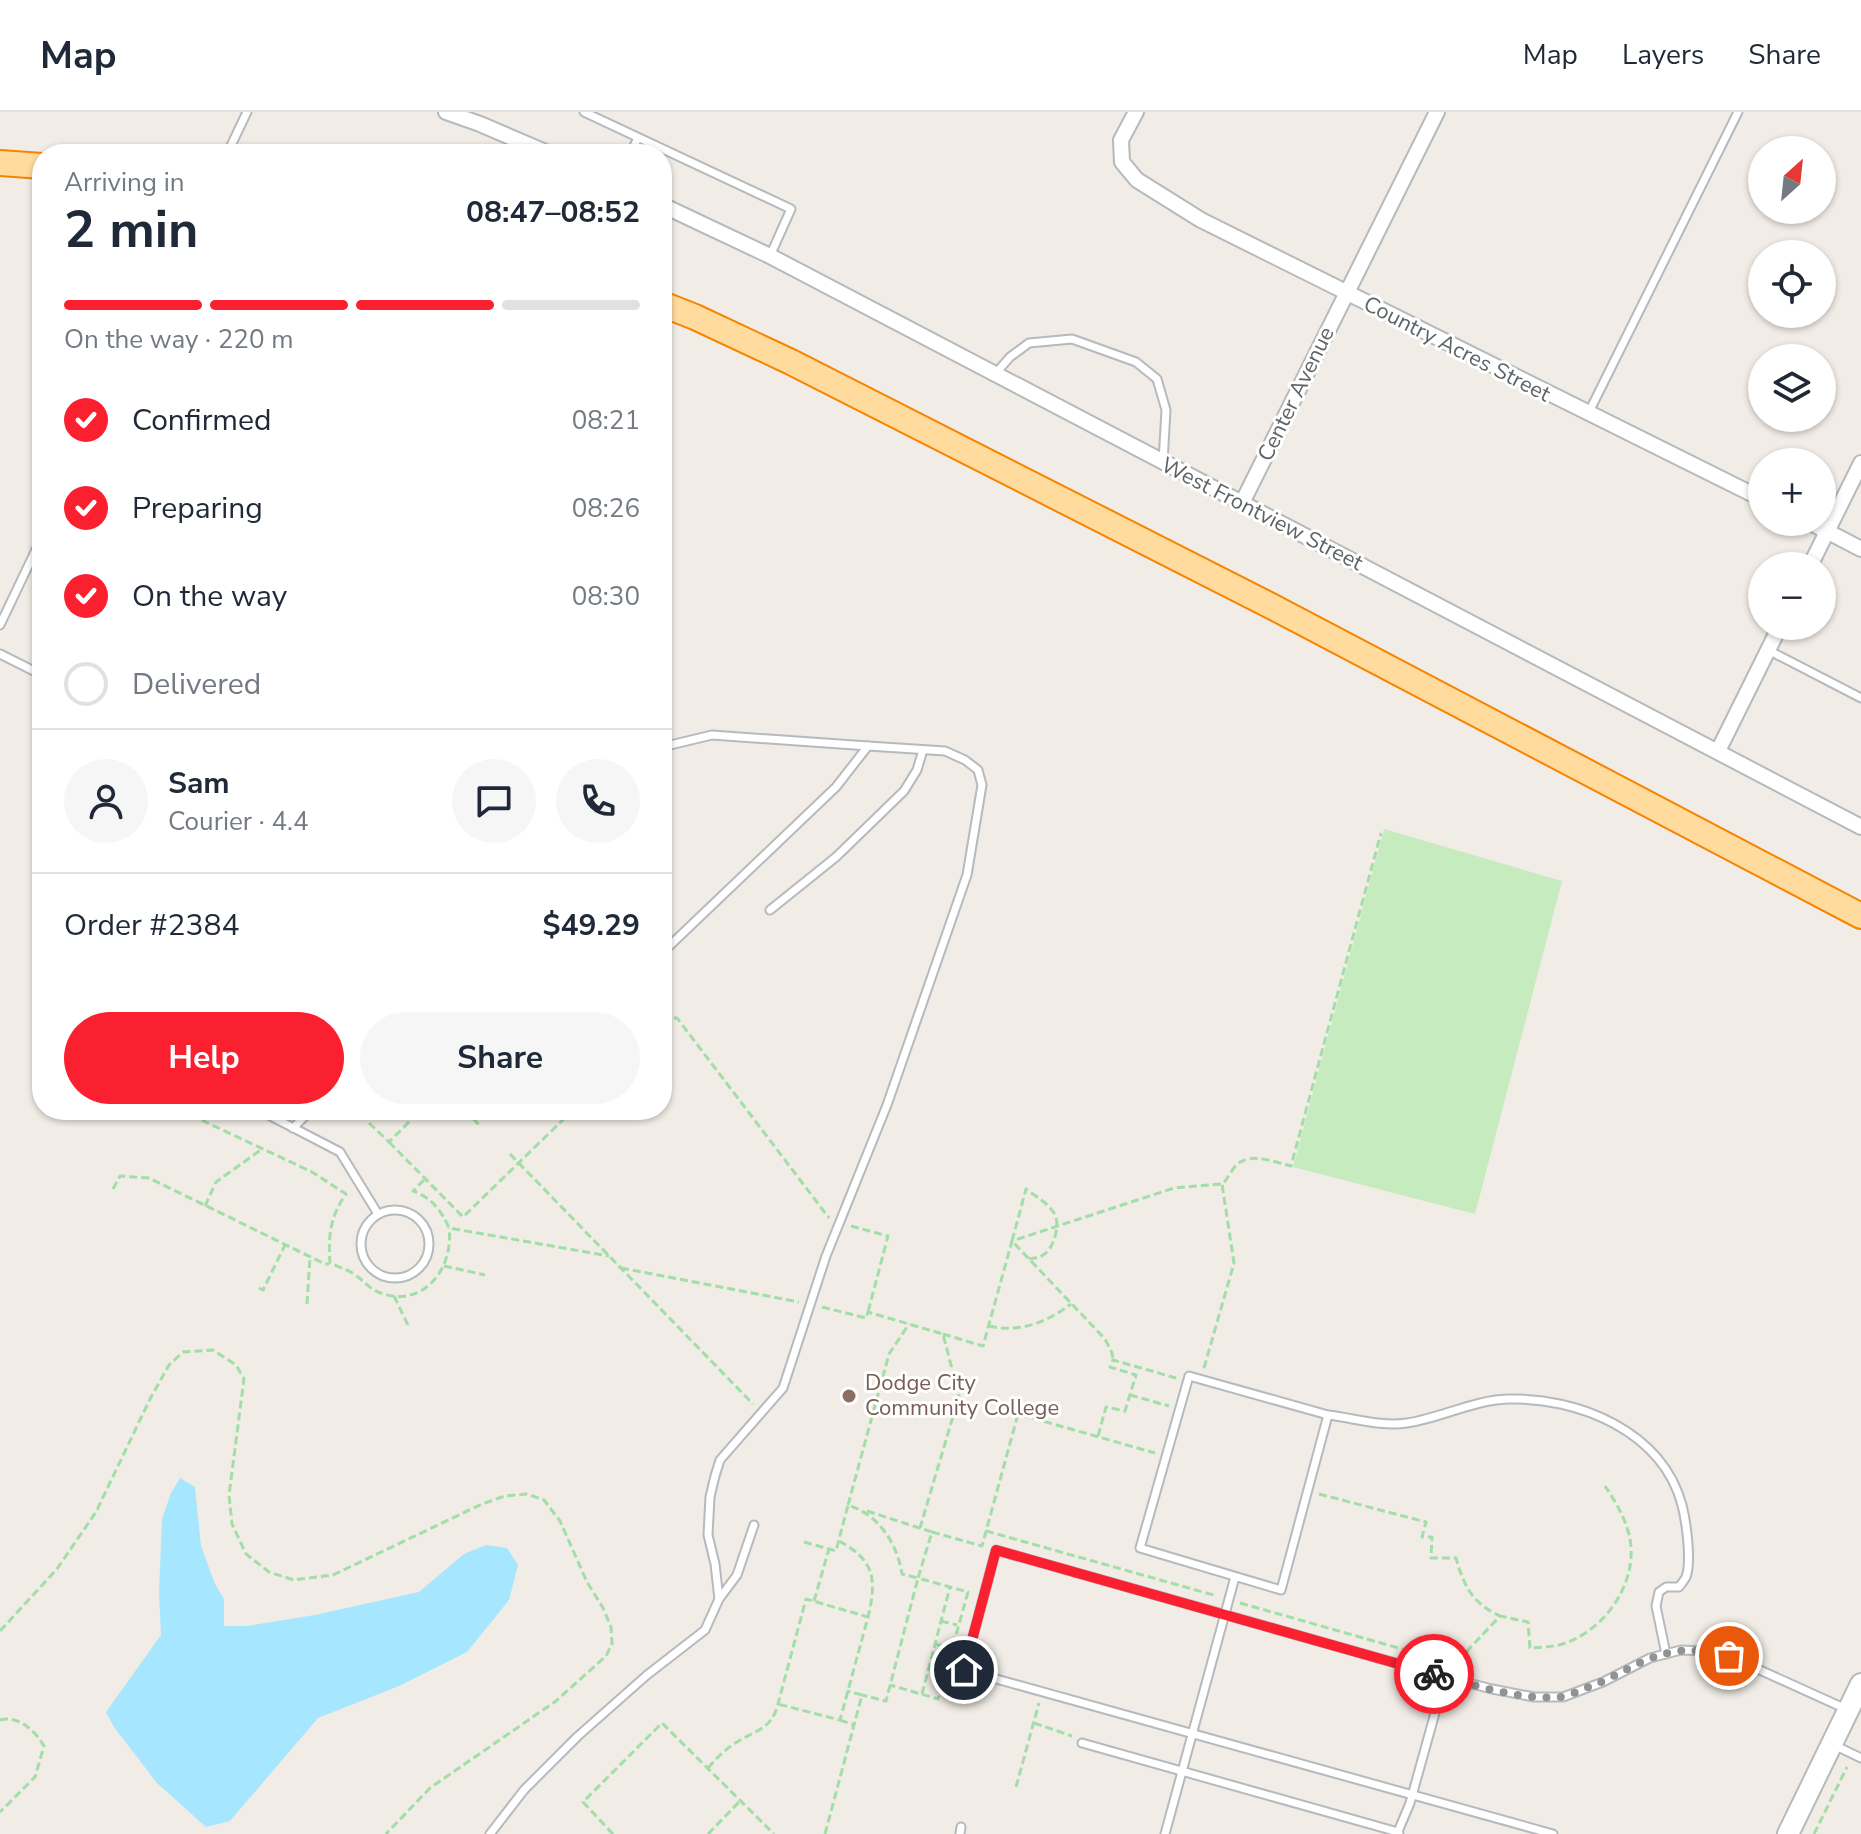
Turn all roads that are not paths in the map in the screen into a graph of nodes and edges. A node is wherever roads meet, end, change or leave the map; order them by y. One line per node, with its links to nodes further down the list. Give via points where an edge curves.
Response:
1 (247, 112): 8 (lane)
2 (446, 112): 9 (street)
3 (584, 112): 7 (lane)
4 (1136, 112): 17 (street, Country Acres Street, via 1121,140 1122,162 1137,180 1201,220)
5 (1437, 112): 17 (street, Center Avenue)
6 (1738, 112): 20 (lane)
7 (638, 138): 10 (lane); 11 (lane)
8 (232, 144)
9 (527, 144)
10 (635, 144)
11 (651, 144)
12 (672, 154): 16 (lane, via 791,209)
13 (0, 163): 14 (highway)
14 (32, 165)
15 (672, 210): 16 (street, West Frontview Street)
16 (770, 256): 19 (street, West Frontview Street)
17 (1346, 293): 20 (street, Country Acres Street); 24 (street, Center Avenue)
18 (672, 308): 41 (highway, via 791,362 1257,599)
19 (995, 375): 21 (street, West Frontview Street); 21 (lane, via 1029,343 1072,339 1136,362 1157,379 1166,410)
20 (1588, 414): 23 (street, Country Acres Street)
21 (1163, 462): 24 (street, West Frontview Street)
22 (1861, 463): 25 (street)
23 (1748, 492)
24 (1242, 503): 38 (street, West Frontview Street)
25 (1836, 513)
26 (1836, 536): 27 (street)
27 (1861, 549)
28 (32, 558): 29 (lane)
29 (0, 625)
30 (1773, 640): 31 (street)
31 (1768, 650): 34 (lane); 38 (street)
32 (0, 654): 33 (lane)
33 (32, 670)
34 (1861, 698)
35 (672, 745): 36 (lane, via 712,735)
36 (868, 746): 37 (lane); 42 (lane, via 836,787)
37 (923, 750): 40 (lane, via 904,791 836,857); 50 (lane, via 945,751 978,770 982,785 967,875 887,1105 826,1256 783,1388 720,1460 710,1497 708,1535)
38 (1718, 751): 39 (street, West Frontview Street)
39 (1861, 827)
40 (770, 910)
41 (1861, 916)
42 (672, 943)
43 (278, 1120): 45 (lane)
44 (301, 1120): 45 (lane)
45 (293, 1128): 46 (lane, via 340,1152)
46 (378, 1214): 46 (lane, via 363,1232 363,1255 387,1277 409,1275 429,1250 426,1229 411,1213)
47 (1328, 1415): 49 (lane, via 1281,1590); 49 (lane, via 1189,1376 1140,1548); 52 (lane, via 1407,1423 1506,1399 1569,1407 1623,1427 1665,1469 1685,1515 1686,1577 1679,1587 1659,1592 1656,1606)
48 (754, 1525): 50 (lane, via 737,1575)
49 (1235, 1577): 51 (lane)
50 (719, 1599): 63 (lane, via 705,1630 578,1736 524,1790)
51 (1225, 1615): 53 (lane); 56 (lane); 56 (lane, via 996,1550 964,1670)
52 (1666, 1654): 53 (lane, via 1563,1697 1534,1697); 55 (lane, via 1681,1650 1729,1656)
53 (1445, 1677): 61 (lane)
54 (1861, 1684): 55 (main road)
55 (1848, 1710): 58 (main road)
56 (1192, 1734): 60 (lane); 61 (lane)
57 (1082, 1743): 60 (lane)
58 (1832, 1744): 59 (lane); 66 (main road)
59 (1857, 1756)
60 (1182, 1771): 62 (lane); 64 (lane)
61 (1412, 1795): 62 (lane); 65 (lane)
62 (1398, 1833)
63 (490, 1834)
64 (1165, 1834)
65 (1553, 1834)
66 (1788, 1834)

